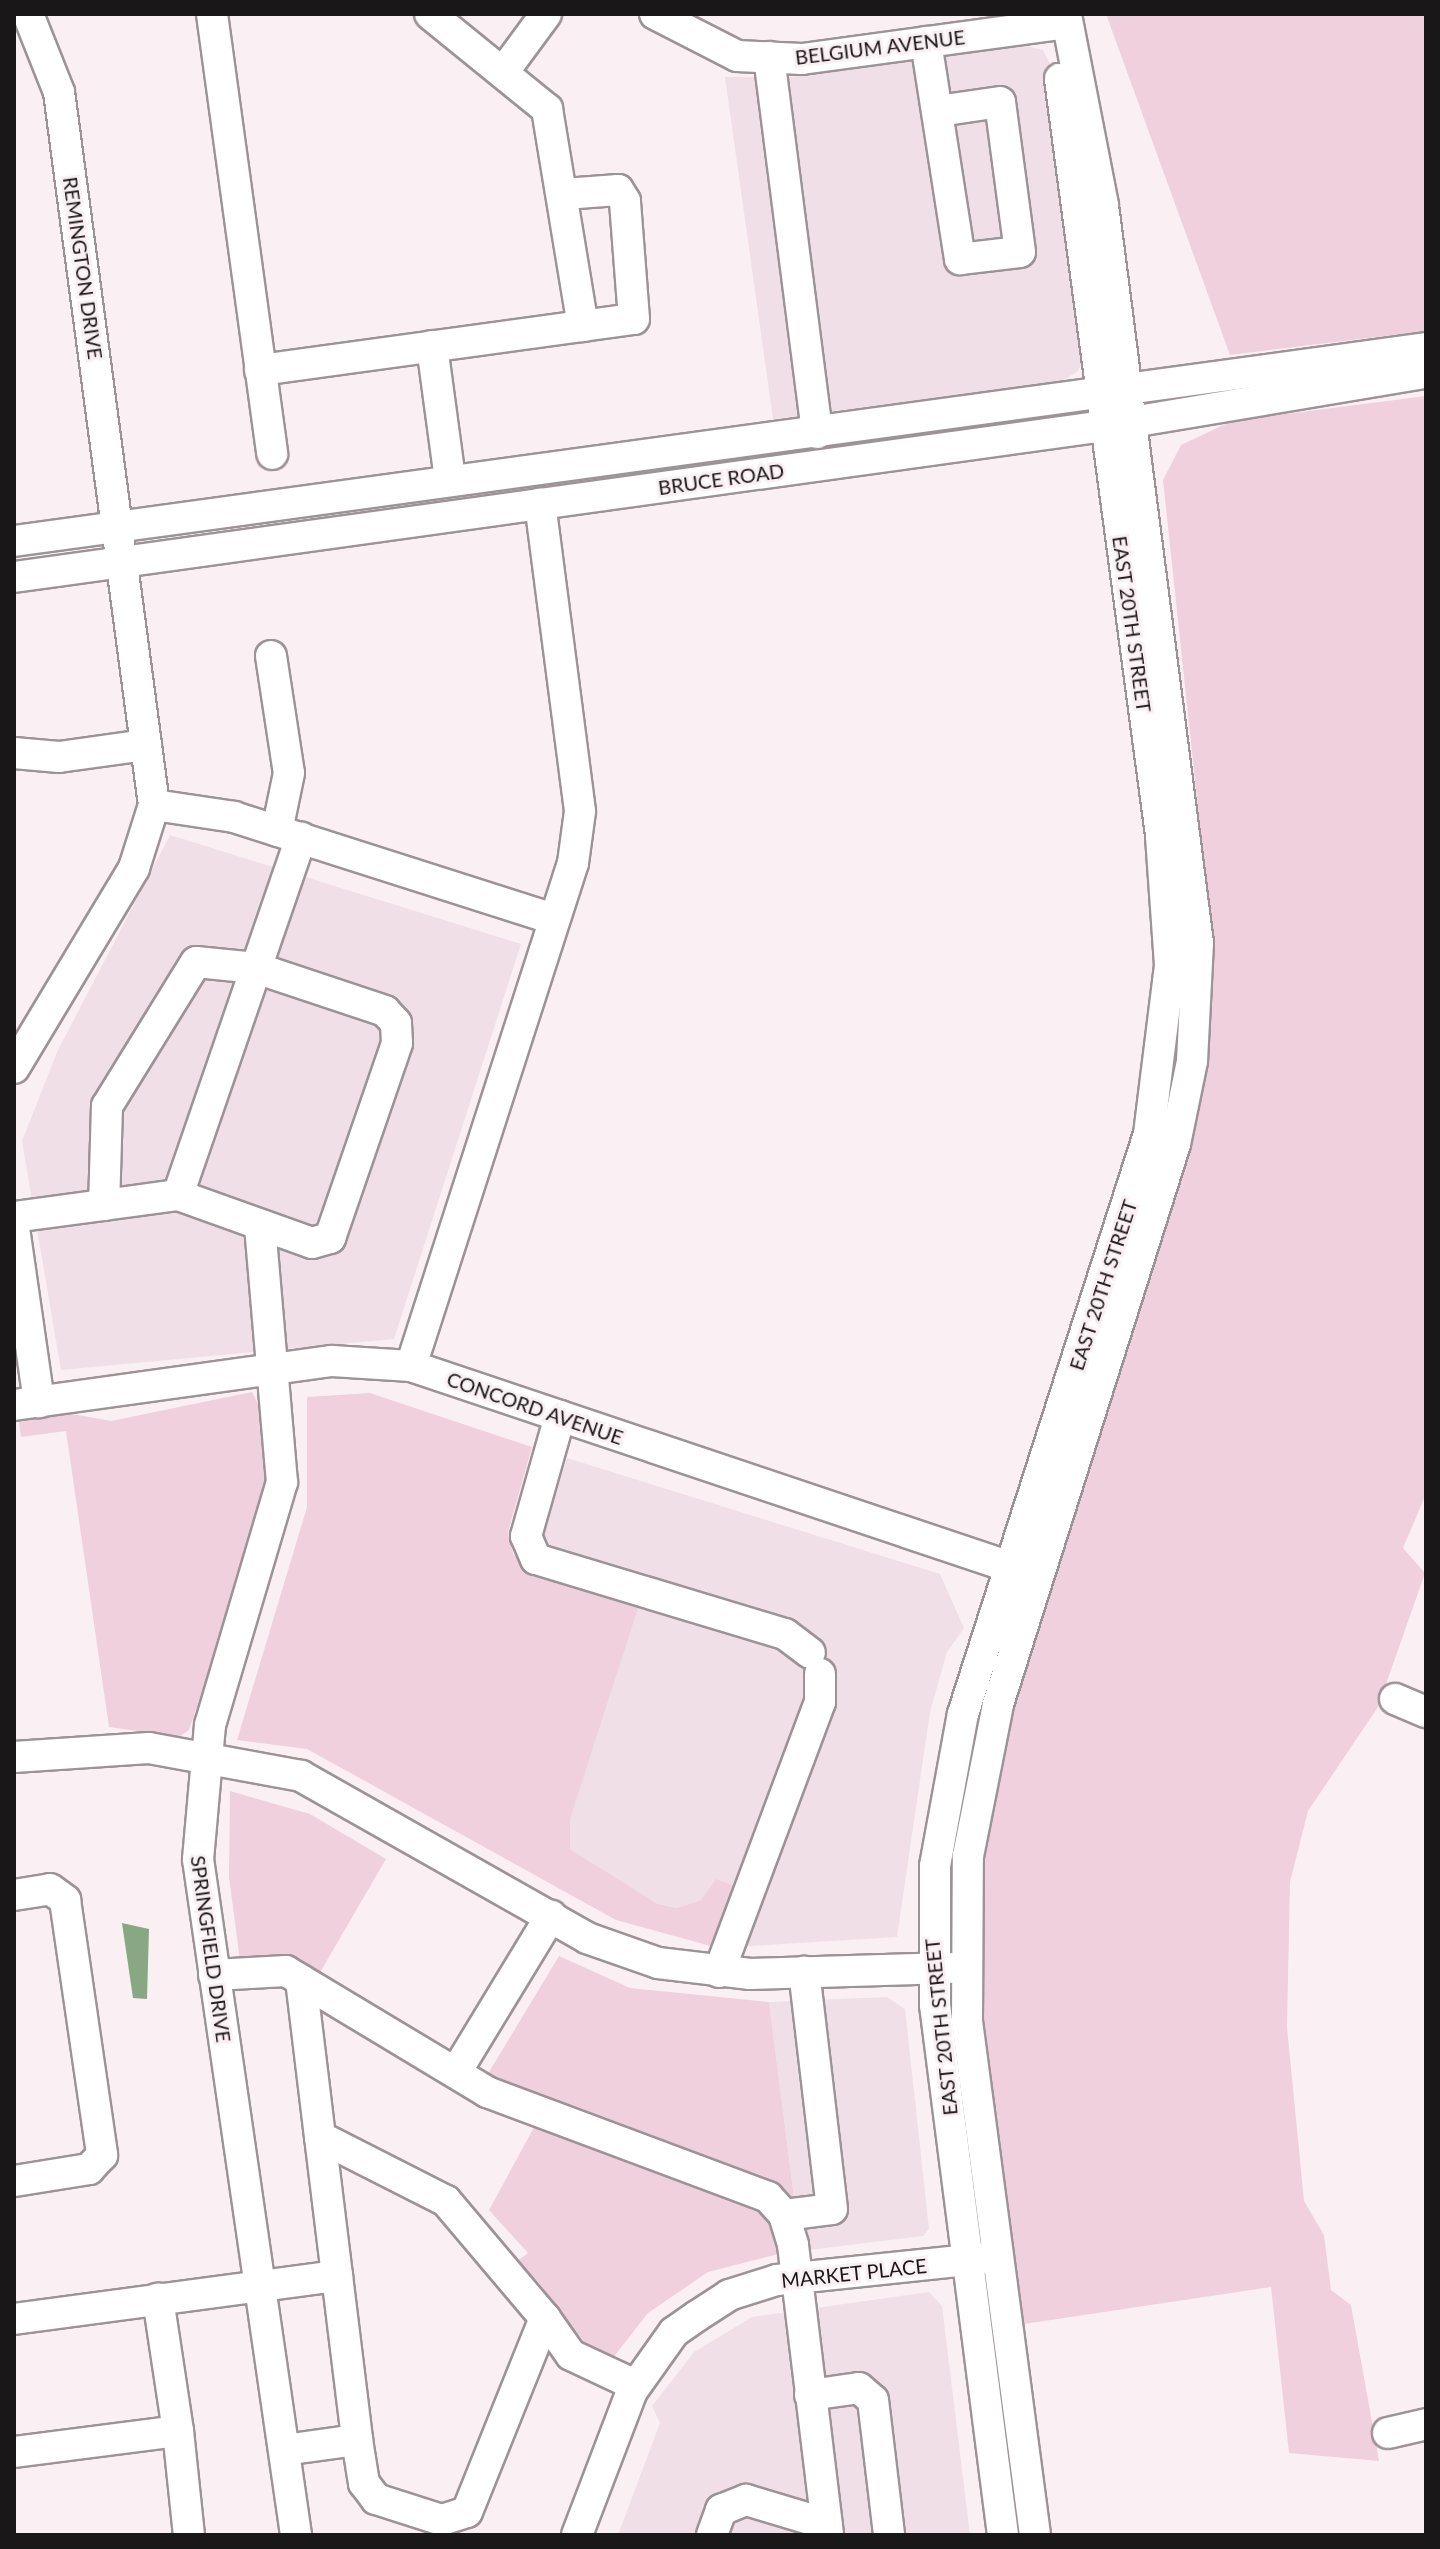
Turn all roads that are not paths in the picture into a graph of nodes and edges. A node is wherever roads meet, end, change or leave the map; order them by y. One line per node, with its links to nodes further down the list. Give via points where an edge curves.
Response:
1 (28, 14): 8 (street, REMINGTON DRIVE)
2 (212, 14): 16 (street)
3 (430, 14): 10 (street)
4 (546, 14): 10 (street)
5 (655, 14): 9 (street, BELGIUM AVENUE, via 737,56)
6 (1066, 18): 7 (street, BELGIUM AVENUE); 18 (street, EAST 20TH STREET, via 1057,57)
7 (926, 42): 9 (street, BELGIUM AVENUE); 11 (street)
8 (27, 55): 23 (street, REMINGTON DRIVE, via 59,92)
9 (769, 57): 19 (street)
10 (504, 71): 12 (street, via 547,109)
11 (938, 111): 11 (street, via 960,259 1020,252 1000,102)
12 (564, 194): 13 (street); 13 (street, via 618,190 625,201 638,310 634,319)
13 (583, 326): 14 (street)
14 (432, 346): 16 (street); 21 (street)
15 (1426, 348): 18 (street, BRUCE ROAD)
16 (260, 370): 20 (street)
17 (1426, 373): 18 (street, BRUCE ROAD)
18 (1117, 409): 19 (street, BRUCE ROAD); 22 (street, BRUCE ROAD); 45 (street, EAST 20TH STREET, via 1195,884 1196,1019 1175,1144)
19 (817, 433): 21 (street, BRUCE ROAD)
20 (272, 454)
21 (450, 480): 23 (street, BRUCE ROAD)
22 (540, 504): 25 (street, BRUCE ROAD); 32 (street, via 580,811 573,863)
23 (118, 527): 24 (street, BRUCE ROAD); 25 (street, REMINGTON DRIVE)
24 (14, 541)
25 (122, 562): 26 (street, BRUCE ROAD); 28 (street, REMINGTON DRIVE)
26 (14, 577)
27 (271, 656): 31 (street, via 289,773)
28 (146, 745): 29 (street, via 59,757); 30 (street, REMINGTON DRIVE)
29 (14, 753)
30 (154, 805): 31 (street); 34 (street, via 134,868)
31 (289, 834): 32 (street); 33 (street)
32 (554, 919): 41 (street)
33 (256, 968): 36 (street); 37 (street, via 196,962 160,1012 107,1106); 39 (street, via 385,1011 396,1023 397,1043 330,1238 312,1243)
34 (22, 1031): 35 (street)
35 (14, 1068)
36 (178, 1195): 37 (street); 39 (street)
37 (104, 1205): 38 (street)
38 (14, 1217)
39 (260, 1226): 42 (street, SPRINGFIELD DRIVE)
40 (14, 1228): 43 (street)
41 (411, 1366): 42 (street, CONCORD AVENUE, via 332,1361); 44 (street, CONCORD AVENUE)
42 (272, 1370): 43 (street, CONCORD AVENUE); 48 (street, SPRINGFIELD DRIVE, via 283,1454 280,1496)
43 (26, 1403)
44 (560, 1416): 45 (street, CONCORD AVENUE); 54 (street, via 526,1536 536,1559 785,1634 815,1664 820,1702)
45 (1025, 1572): 52 (street, EAST 20TH STREET, via 978,1791); 53 (street, EAST 20TH STREET, via 948,1775 935,1866)
46 (1395, 1699): 47 (street)
47 (1426, 1712)
48 (204, 1756): 49 (street, via 94,1748); 51 (street, via 323,1785); 56 (street, SPRINGFIELD DRIVE, via 198,1859)
49 (14, 1757)
50 (14, 1895): 60 (street, via 50,1889 65,1900 102,2155 89,2169)
51 (551, 1916): 54 (street, via 634,1956); 58 (street)
52 (964, 1967): 53 (street); 69 (street, EAST 20TH STREET)
53 (932, 1968): 55 (street); 62 (street, EAST 20TH STREET)
54 (719, 1972): 55 (street)
55 (804, 1972): 61 (street, via 832,2209)
56 (214, 1975): 57 (street, via 273,1967); 65 (street, SPRINGFIELD DRIVE)
57 (301, 1980): 58 (street); 59 (street)
58 (456, 2072): 61 (street, via 524,2107 768,2197)
59 (320, 2137): 63 (street); 67 (street, via 446,2201)
60 (14, 2181)
61 (784, 2215): 64 (street)
62 (977, 2259): 64 (street, MARKET PLACE); 69 (street, EAST 20TH STREET, via 996,2338); 84 (street, EAST 20TH STREET)
63 (337, 2276): 65 (street); 75 (street)
64 (795, 2278): 70 (street, MARKET PLACE, via 718,2302 674,2332); 71 (street)
65 (259, 2285): 66 (street); 76 (street, SPRINGFIELD DRIVE)
66 (158, 2299): 68 (street); 73 (street)
67 (545, 2318): 70 (street, via 571,2355); 75 (street, via 467,2512 442,2520 376,2499 364,2483)
68 (14, 2319)
69 (1010, 2359): 85 (street, EAST 20TH STREET)
70 (635, 2385): 81 (street, MARKET PLACE)
71 (810, 2395): 78 (street); 83 (street, via 859,2388 873,2400)
72 (1426, 2424): 74 (street)
73 (178, 2431): 77 (street); 79 (street)
74 (1388, 2433)
75 (357, 2440): 76 (street)
76 (284, 2450): 80 (street, SPRINGFIELD DRIVE)
77 (14, 2452)
78 (827, 2530): 82 (street, via 746,2500 721,2510)
79 (189, 2535)
80 (296, 2535)
81 (577, 2535)
82 (712, 2535)
83 (889, 2535)
84 (1003, 2535)
85 (1035, 2535)

